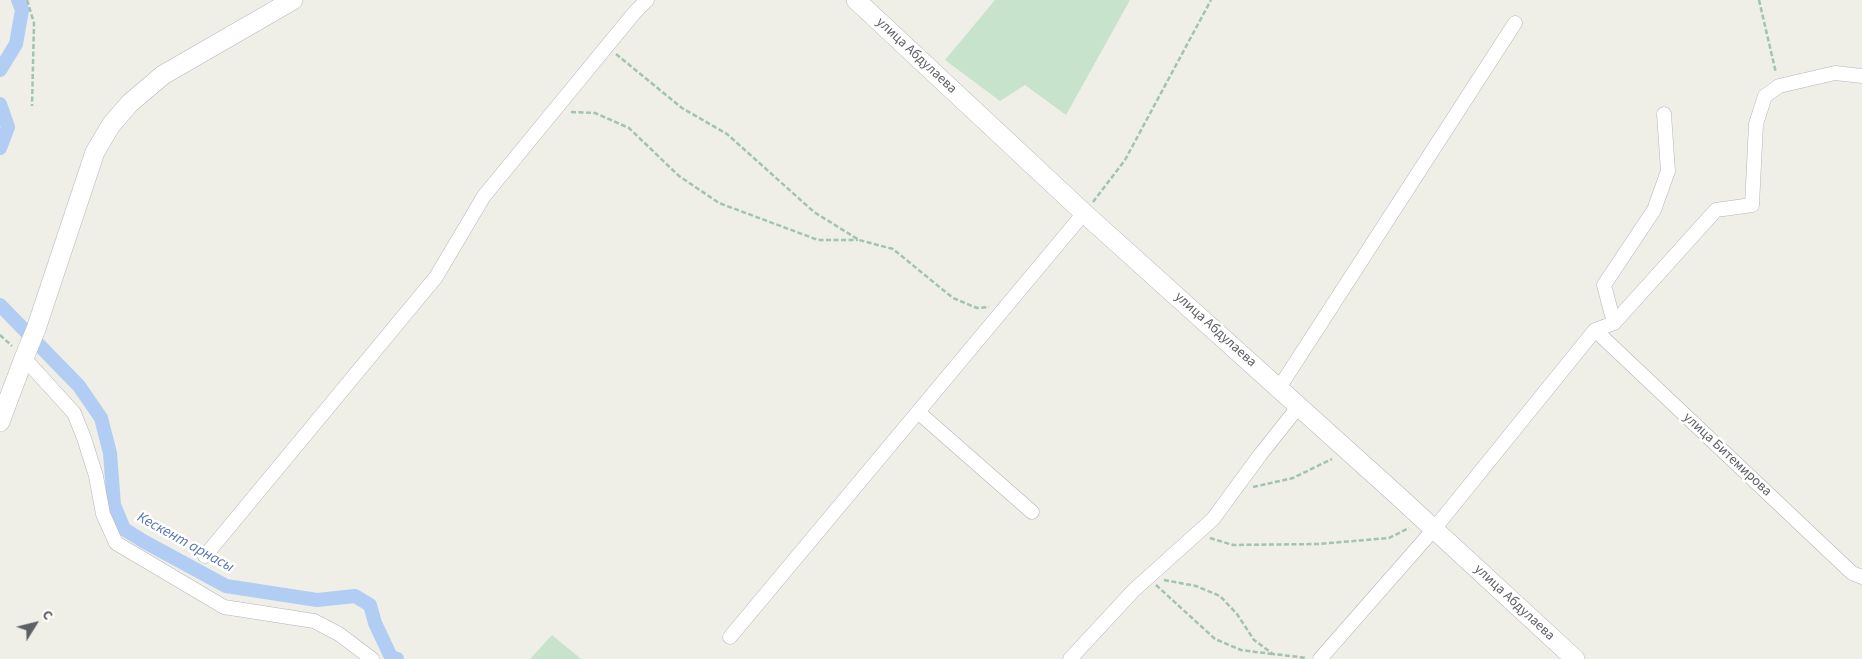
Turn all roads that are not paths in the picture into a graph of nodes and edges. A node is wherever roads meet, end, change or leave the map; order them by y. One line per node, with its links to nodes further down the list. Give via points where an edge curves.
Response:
1 (293, 0): 10 (main road, via 163,75 130,103 111,125 95,152)
2 (647, 0): 17 (street, via 484,196 436,277)
3 (856, 0): 7 (main road, улица Абдулаева)
4 (1514, 23): 11 (street)
5 (1862, 76): 8 (street, via 1835,73 1779,86 1765,96 1756,124 1752,205 1716,210)
6 (1664, 114): 8 (street, via 1668,171 1654,210 1604,286)
7 (1084, 213): 11 (main road, улица Абдулаева); 13 (street)
8 (1614, 323): 9 (street)
9 (1595, 330): 16 (street); 18 (street, улица Битемирова, via 1852,573)
10 (29, 344): 14 (main road); 21 (street, via 74,413 96,476 103,514 116,543 224,607 314,621 339,634)
11 (1279, 388): 12 (main road, улица Абдулаева)
12 (1299, 406): 16 (main road, улица Абдулаева); 22 (street, via 1213,519 1134,590)
13 (918, 412): 15 (street); 19 (street)
14 (0, 422)
15 (1032, 512)
16 (1429, 525): 20 (street); 23 (main road, улица Абдулаева)
17 (205, 556)
18 (1862, 578)
19 (730, 637)
20 (1315, 658)
21 (372, 659)
22 (1070, 659)
23 (1575, 659)

